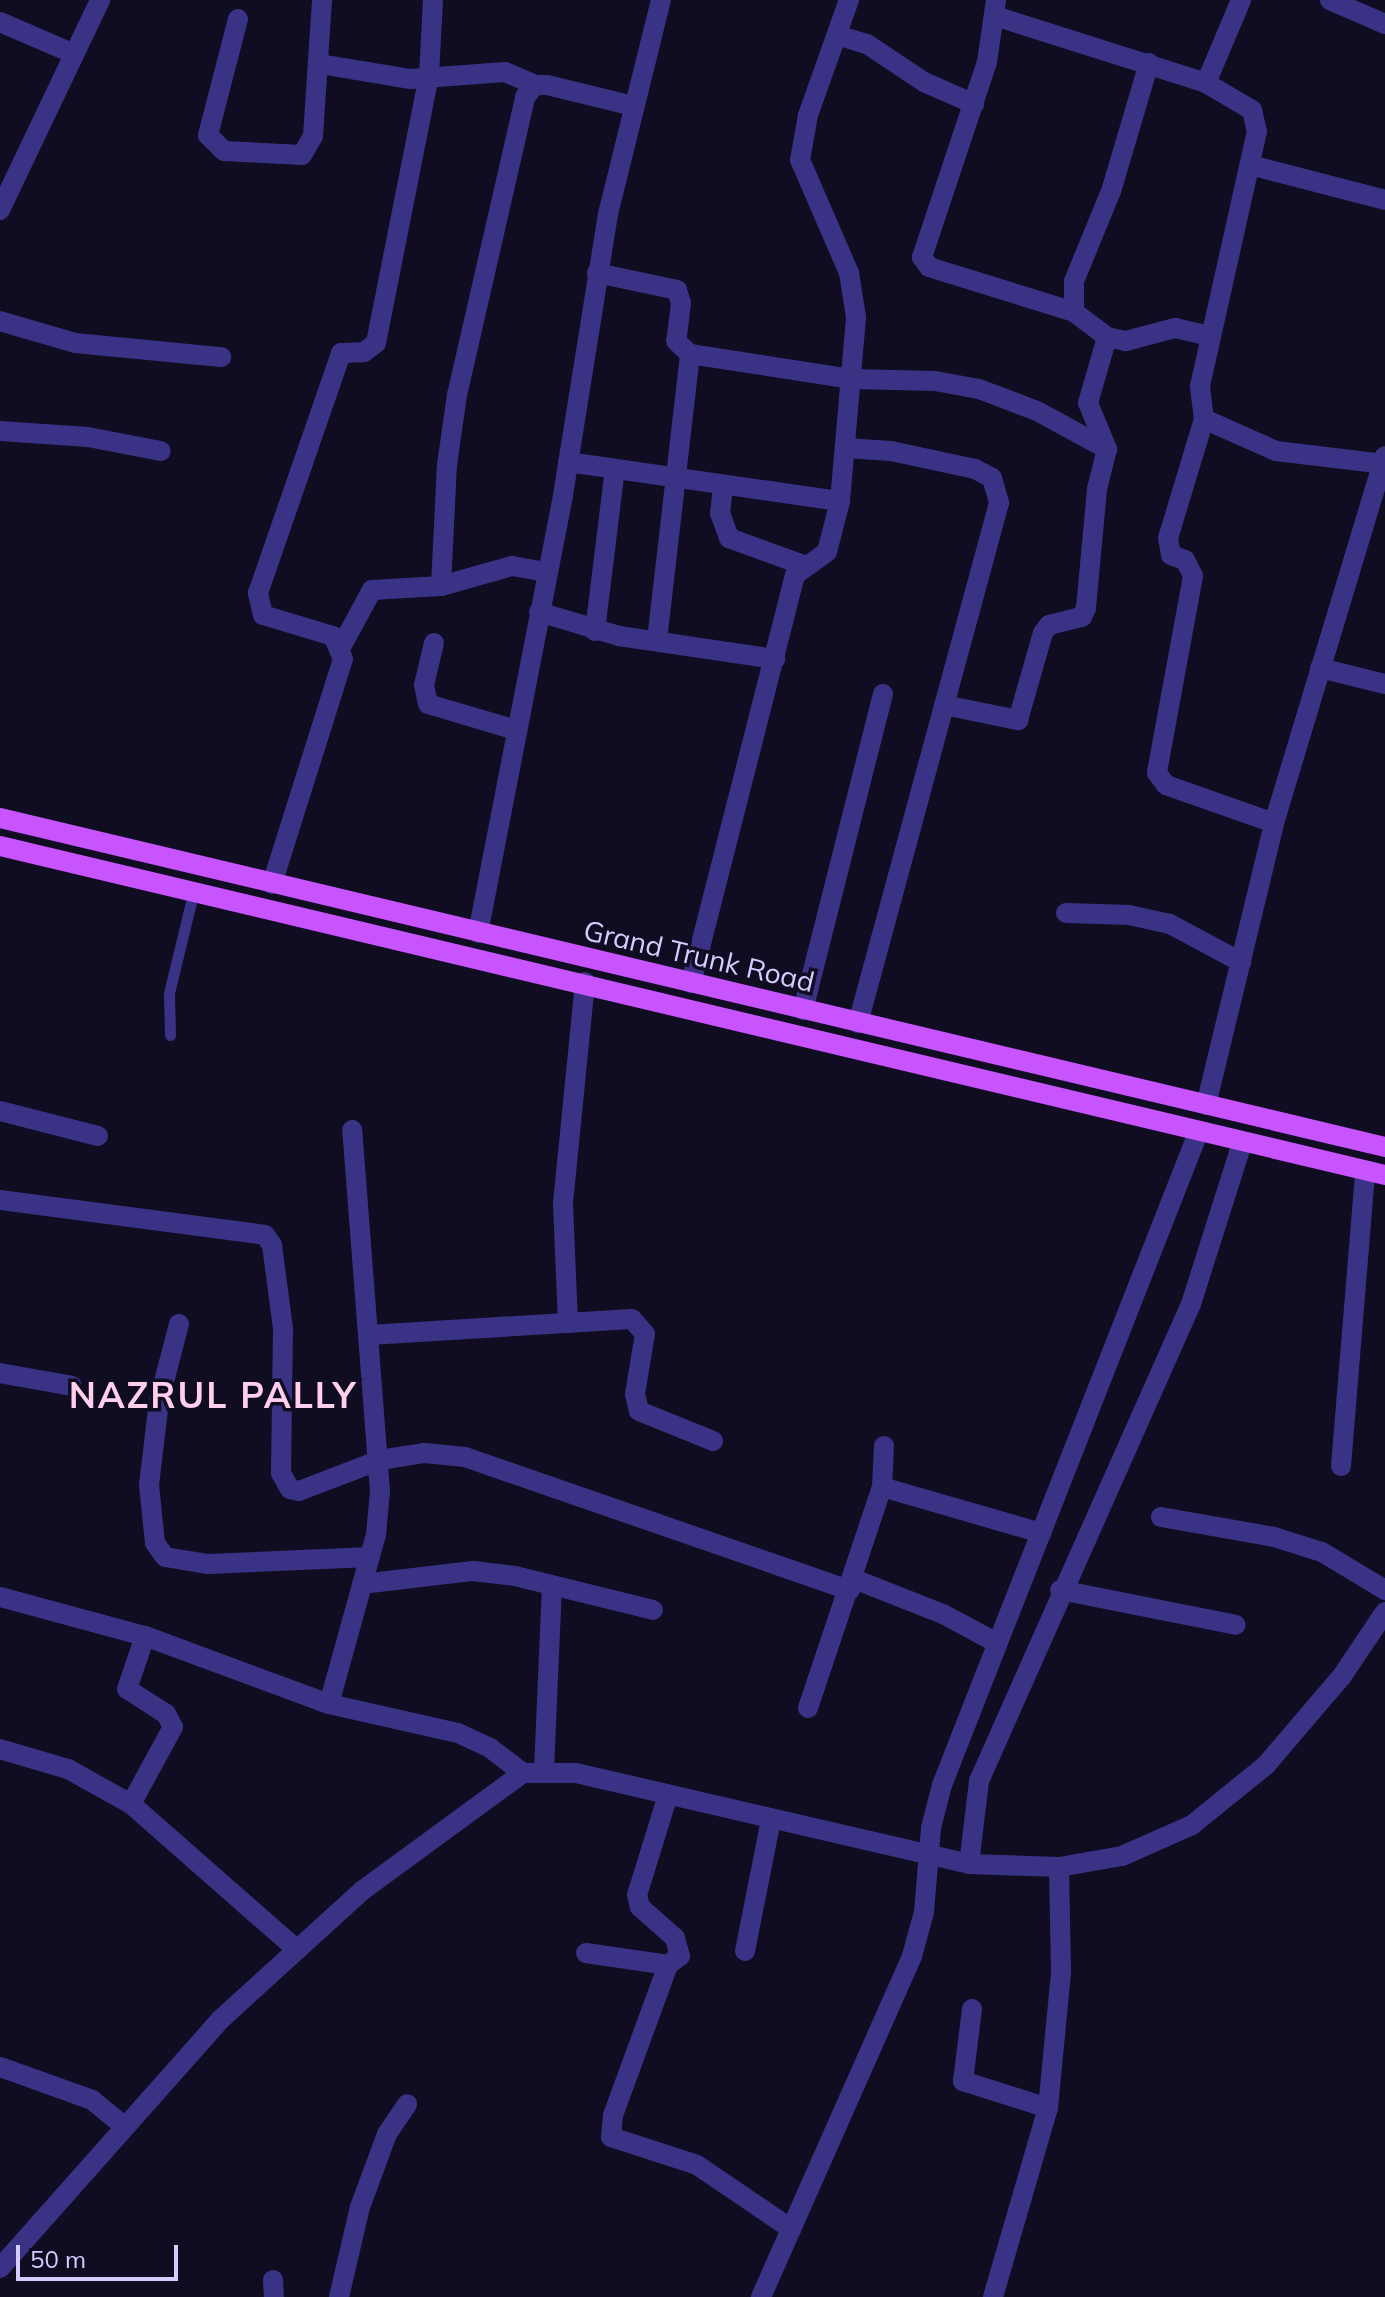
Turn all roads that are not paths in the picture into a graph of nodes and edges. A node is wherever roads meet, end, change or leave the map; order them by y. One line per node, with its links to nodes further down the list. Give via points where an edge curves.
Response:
1 (100, 0): 13 (street)
2 (322, 0): 15 (street)
3 (433, 0): 16 (street)
4 (661, 0): 20 (street)
5 (849, 0): 12 (street)
6 (1241, 0): 17 (street)
7 (1330, 0): 11 (street)
8 (995, 8): 14 (street); 19 (street)
9 (238, 19): 15 (street, via 209,120 208,135 224,151 302,155 313,136)
10 (0, 22): 13 (street)
11 (1385, 24)
12 (837, 35): 19 (street, via 867,44 924,82); 31 (street, via 804,127 800,160 849,273 856,317)
13 (72, 53): 23 (street)
14 (1149, 63): 17 (street); 25 (street, via 1111,191 1074,281)
15 (320, 64): 16 (street, via 411,79)
16 (429, 76): 18 (street, via 505,72); 50 (street, via 376,343 364,352 341,353 258,593 263,615 312,627 333,636)
17 (1206, 83): 21 (street, via 1252,110 1257,131)
18 (535, 85): 20 (street); 45 (street, via 525,97 457,395 447,465)
19 (974, 104): 25 (street, via 922,257 941,271)
20 (634, 106): 24 (street)
21 (1250, 165): 22 (street); 27 (street)
22 (1385, 200)
23 (0, 210)
24 (597, 273): 29 (street, via 677,290 681,303 676,341); 37 (street)
25 (1074, 312): 28 (street)
26 (0, 321): 30 (street, via 75,343)
27 (1211, 336): 28 (street, via 1175,328 1126,341); 32 (street, via 1200,387)
28 (1107, 337): 35 (street, via 1088,403)
29 (690, 354): 31 (street); 40 (street)
30 (221, 357)
31 (852, 379): 34 (street); 35 (street, via 935,381 979,389 1037,411)
32 (1204, 419): 38 (street, via 1276,451); 58 (street, via 1168,538 1171,555 1185,560 1193,576 1157,773 1166,785)
33 (0, 431): 36 (street, via 88,437)
34 (845, 448): 42 (street); 55 (street, via 891,451 975,469 992,478 998,489 996,517)
35 (1107, 449): 55 (street, via 1097,489 1086,608 1082,617 1049,625 1043,633 1023,716 1010,721)
36 (161, 451)
37 (568, 462): 39 (street); 44 (street)
38 (1384, 462): 52 (street)
39 (615, 469): 40 (street); 47 (street)
40 (672, 478): 41 (street); 48 (street)
41 (723, 486): 42 (street); 43 (street, via 720,513 729,538)
42 (840, 501): 43 (street, via 827,552)
43 (803, 565): 51 (street, via 795,575)
44 (547, 572): 45 (street, via 512,566); 46 (street)
45 (441, 586): 50 (street, via 372,590)
46 (539, 612): 47 (street); 56 (street)
47 (595, 631): 48 (street)
48 (657, 640): 51 (street)
49 (434, 643): 56 (street, via 424,685 428,704)
50 (341, 647): 60 (street, via 343,659 323,729)
51 (775, 659): 66 (street)
52 (1320, 668): 53 (street); 58 (street)
53 (1385, 684)
54 (883, 694): 67 (street)
55 (944, 705): 68 (street)
56 (516, 730): 63 (street)
57 (0, 818): 60 (main road, Grand Trunk Road)
58 (1274, 823): 64 (street)
59 (0, 846): 61 (main road, Grand Trunk Road)
60 (272, 884): 63 (main road, Grand Trunk Road)
61 (193, 894): 65 (main road, Grand Trunk Road); 69 (lane, via 169,993)
62 (1066, 913): 64 (street, via 1129,915 1170,924)
63 (478, 933): 66 (main road, Grand Trunk Road)
64 (1241, 962): 70 (street)
65 (585, 982): 73 (main road, Grand Trunk Road); 79 (street, via 563,1203)
66 (691, 983): 67 (main road, Grand Trunk Road)
67 (803, 1010): 68 (main road, Grand Trunk Road)
68 (858, 1023): 70 (main road, Grand Trunk Road)
69 (170, 1035)
70 (1206, 1105): 76 (main road, Grand Trunk Road)
71 (0, 1111): 74 (street)
72 (352, 1130): 81 (street)
73 (1198, 1133): 75 (main road, Grand Trunk Road); 90 (street)
74 (98, 1136)
75 (1242, 1143): 77 (main road, Grand Trunk Road); 95 (street, via 1191,1304)
76 (1385, 1147)
77 (1375, 1173): 87 (street)
78 (0, 1200): 86 (street, via 265,1235 272,1245 283,1329 283,1483 299,1491)
79 (568, 1323): 81 (street); 84 (street, via 620,1318 642,1325 646,1347 635,1394 639,1411)
80 (179, 1324): 91 (street, via 159,1401 149,1485 155,1543 165,1557 208,1564)
81 (369, 1335): 86 (street)
82 (0, 1373): 83 (street)
83 (72, 1386)
84 (713, 1441)
85 (884, 1446): 88 (street)
86 (380, 1460): 91 (street); 93 (street, via 424,1453 506,1467)
87 (1341, 1466)
88 (882, 1487): 90 (street); 93 (street)
89 (1161, 1517): 96 (street, via 1322,1552)
90 (1041, 1533): 102 (street)
91 (370, 1557): 92 (street)
92 (362, 1584): 94 (street, via 473,1571); 103 (street)
93 (852, 1584): 102 (street, via 943,1614); 104 (street)
94 (552, 1585): 98 (street); 106 (street)
95 (1060, 1590): 100 (street); 111 (street, via 979,1781)
96 (1385, 1590)
97 (0, 1597): 101 (street)
98 (653, 1610)
99 (1385, 1612): 112 (street, via 1342,1676 1266,1765 1204,1815 1122,1856)
100 (1236, 1625)
101 (145, 1636): 103 (street); 108 (street, via 127,1689 166,1714 173,1727)
102 (997, 1643): 110 (street, via 942,1785)
103 (329, 1704): 106 (street, via 458,1733)
104 (808, 1708)
105 (0, 1749): 108 (street, via 68,1769)
106 (533, 1771): 107 (street); 113 (street, via 363,1890)
107 (668, 1795): 109 (street); 116 (street, via 637,1895 640,1907 680,1947 676,1962)
108 (131, 1804): 113 (street)
109 (771, 1820): 110 (street); 114 (street)
110 (930, 1858): 111 (street); 122 (street, via 912,1956)
111 (969, 1864): 112 (street)
112 (1059, 1867): 120 (street, via 1061,1972)
113 (297, 1950): 121 (street, via 220,2020)
114 (745, 1951)
115 (586, 1953): 116 (street)
116 (668, 1965): 122 (street, via 613,2115 611,2137 697,2165)
117 (972, 2009): 120 (street, via 963,2081)
118 (0, 2067): 121 (street, via 92,2100)
119 (407, 2104): 124 (street, via 387,2134 360,2207)
120 (1048, 2108): 126 (street)
121 (123, 2125): 123 (street)
122 (791, 2229): 125 (street)
123 (0, 2268)
124 (339, 2297)
125 (761, 2297)
126 (993, 2297)

